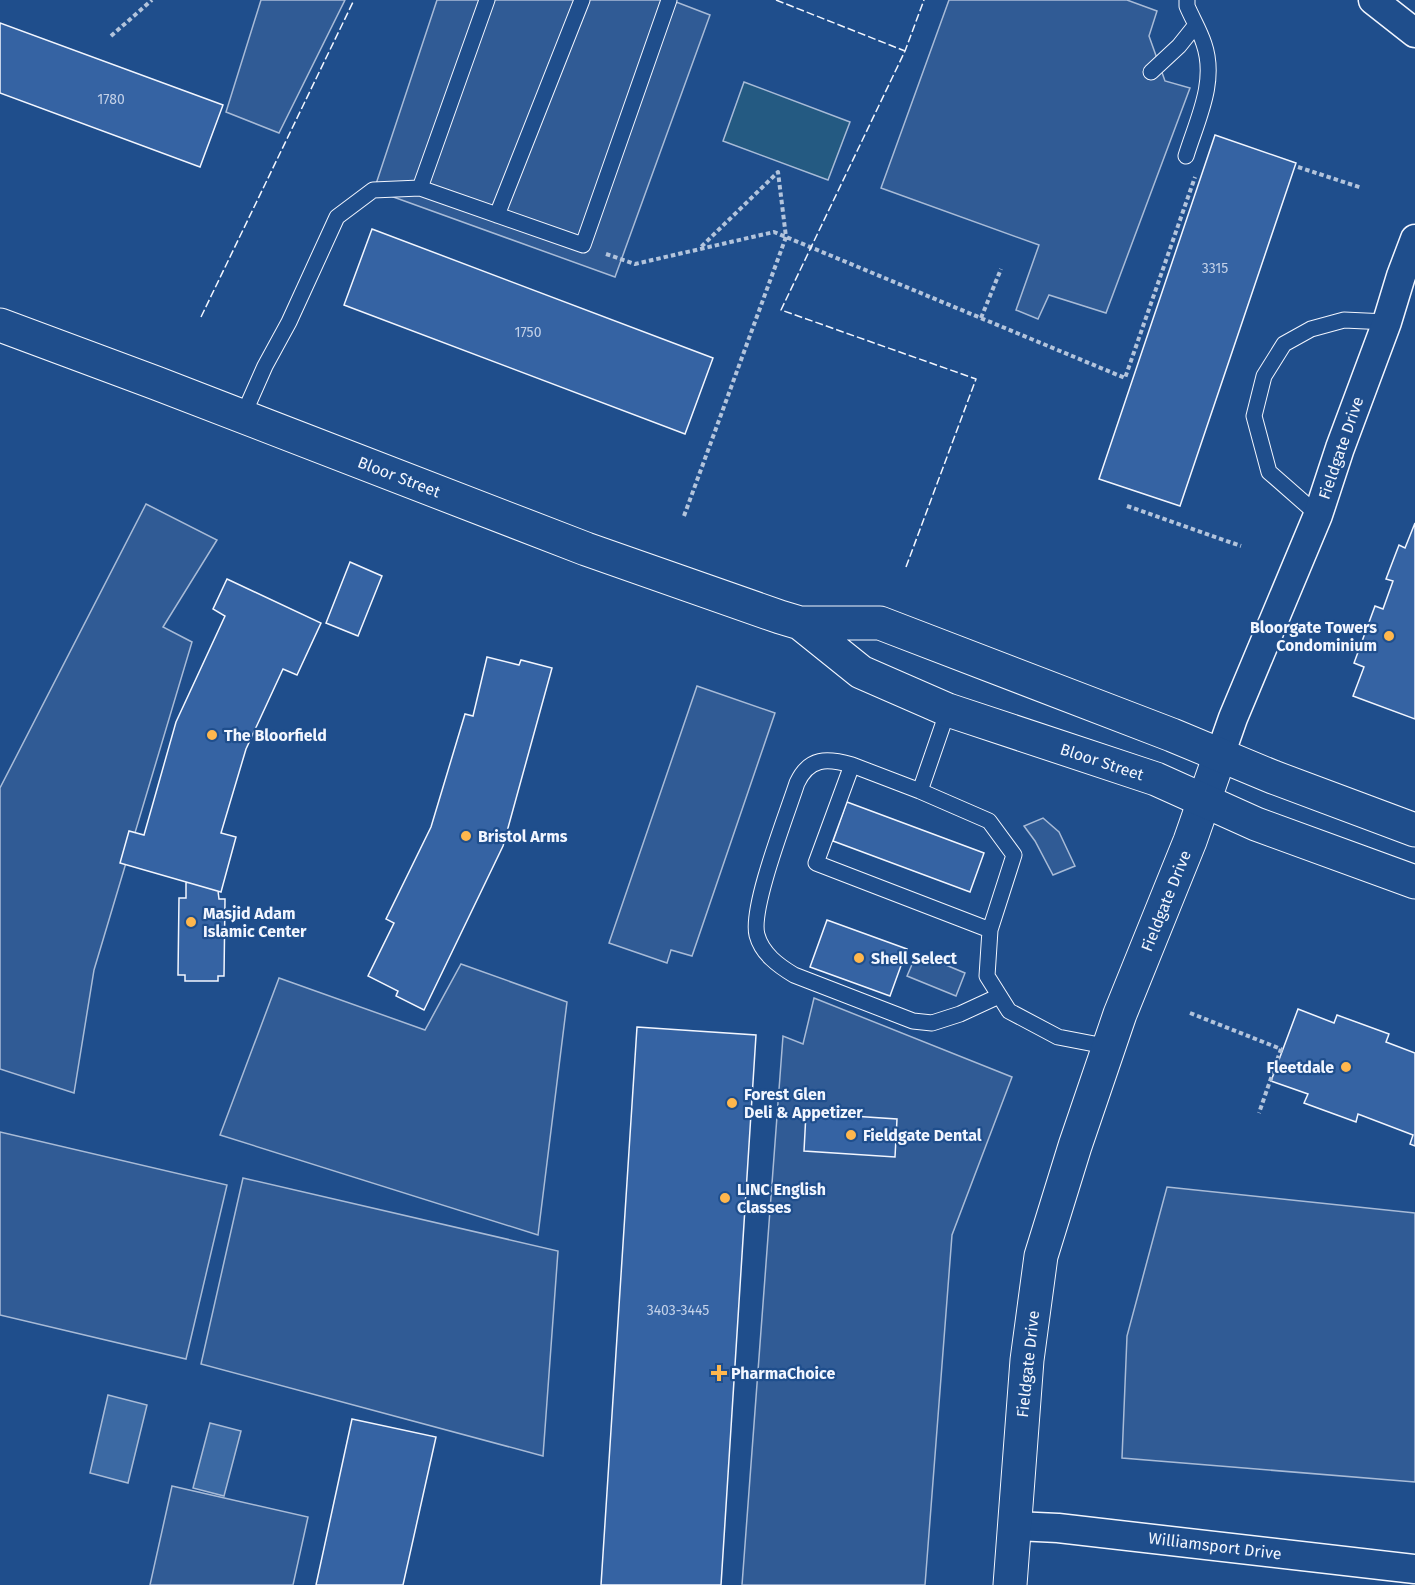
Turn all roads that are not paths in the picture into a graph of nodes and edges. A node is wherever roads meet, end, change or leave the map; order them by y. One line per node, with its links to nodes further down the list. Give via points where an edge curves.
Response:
1 (487, 0): 10 (lane)
2 (582, 0): 11 (lane)
3 (669, 0): 11 (lane, via 583,245)
4 (1187, 0): 6 (lane)
5 (1373, 0): 7 (street)
6 (1195, 26): 8 (lane); 9 (lane, via 1204,42 1209,82)
7 (1415, 33)
8 (1151, 72)
9 (1186, 156)
10 (420, 188): 11 (lane); 15 (lane, via 374,190 337,217)
11 (497, 216)
12 (1415, 239): 13 (street, Fieldgate Drive)
13 (1387, 322): 16 (street, Fieldgate Drive); 16 (lane, via 1344,320 1311,329 1284,344 1264,376 1254,416 1269,472)
14 (0, 325): 15 (main road, Bloor Street)
15 (242, 418): 17 (main road, Bloor Street, via 586,549)
16 (1318, 515): 19 (street, Fieldgate Drive)
17 (800, 623): 18 (main road, Bloor Street, via 861,672); 19 (main road, Bloor Street, via 880,623)
18 (948, 710): 21 (lane); 22 (main road, Bloor Street, via 1156,779)
19 (1220, 755): 22 (main road, Fieldgate Drive); 23 (main road, Bloor Street)
20 (852, 765): 21 (lane); 25 (lane, via 816,863); 26 (lane, via 832,760 802,773 759,908 757,934 765,951 794,975 913,1021 932,1023)
21 (920, 791): 25 (lane, via 989,821 1014,855)
22 (1206, 801): 24 (main road, Bloor Street, via 1256,824); 27 (main road, Fieldgate Drive)
23 (1415, 830)
24 (1415, 882)
25 (990, 930): 26 (lane, via 987,976)
26 (999, 996): 27 (lane, via 1009,1011 1058,1037)
27 (1110, 1047): 28 (main road, Fieldgate Drive, via 1041,1256 1027,1360)
28 (1014, 1526): 29 (street, Williamsport Drive); 30 (main road, Fieldgate Drive)
29 (1415, 1569)
30 (1010, 1585)

